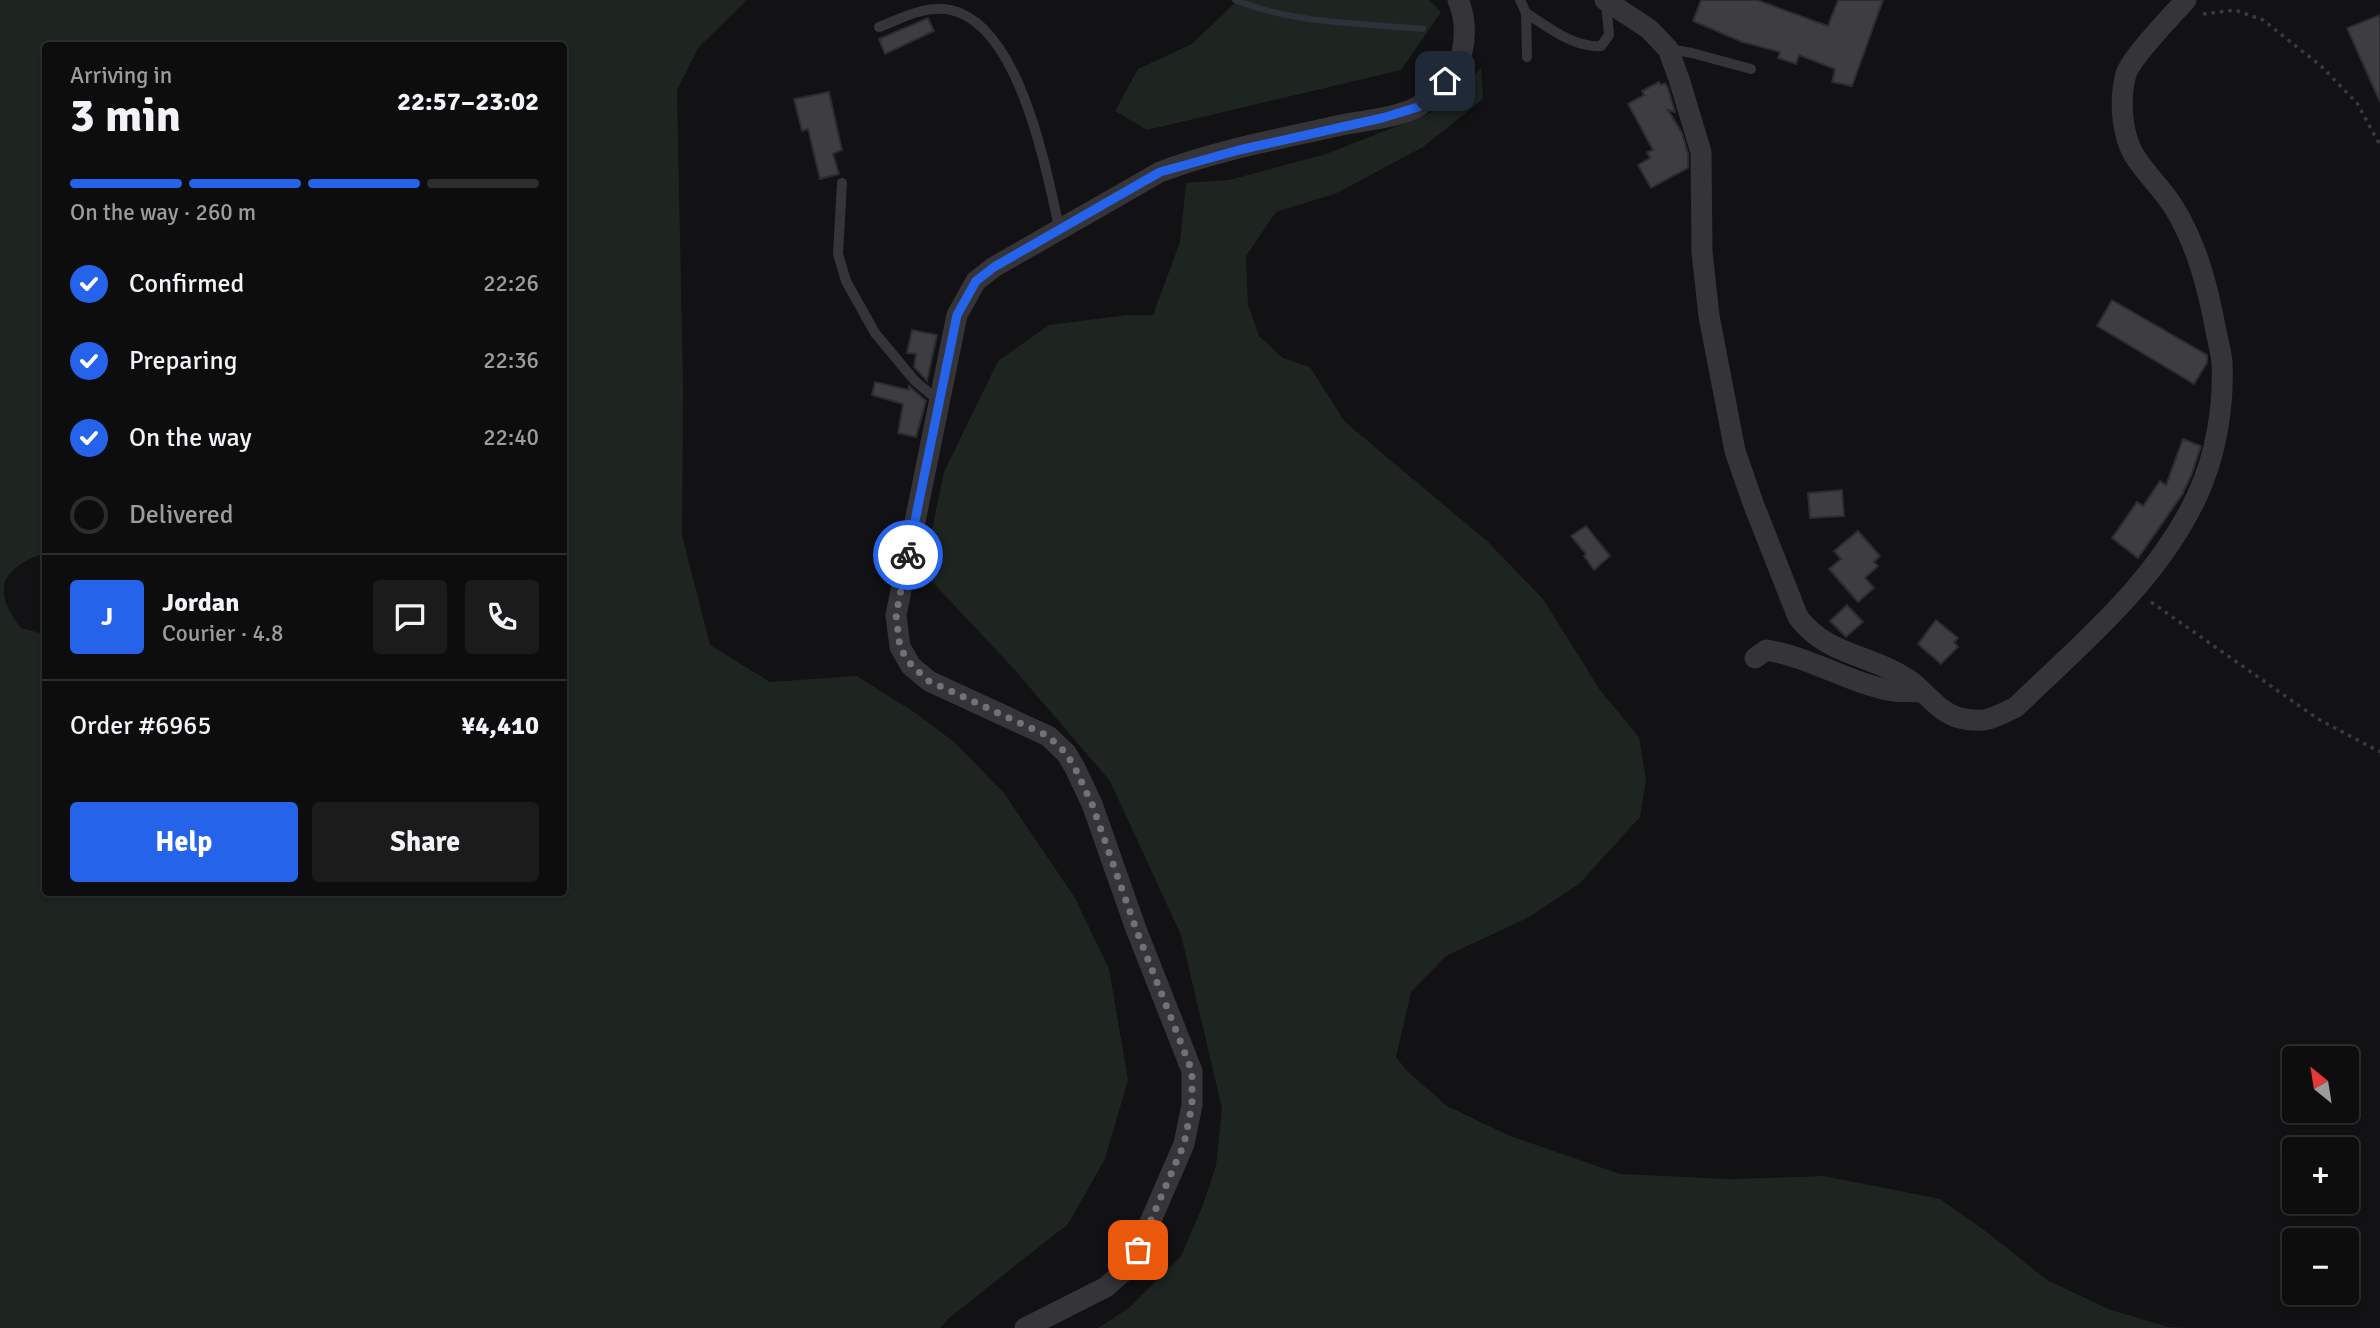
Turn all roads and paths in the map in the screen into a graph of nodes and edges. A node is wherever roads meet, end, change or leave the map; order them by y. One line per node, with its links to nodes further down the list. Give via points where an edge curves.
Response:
1 (1458, 0): 12 (street, via 1464,13 1462,54 1445,81 1418,107 1178,165)
2 (1520, 0): 5 (lane)
3 (1605, 0): 5 (lane, via 1609,35 1601,46 1588,47); 7 (street, via 1649,29)
4 (2193, 7): 10 (path, via 2235,10 2263,20 2321,66 2357,103); 14 (street, via 2127,72 2122,108 2130,148 2173,206 2210,297 2222,360 2221,404 2211,459 2198,496)
5 (1526, 12): 8 (lane)
6 (879, 27): 12 (lane, via 923,11 950,9 974,20 999,47 1026,98)
7 (1668, 49): 9 (lane); 16 (street, via 1701,152 1702,251 1709,316 1735,451 1753,503 1798,617 1809,631 1830,646 1912,681)
8 (1527, 57)
9 (1751, 69)
10 (2380, 145)
11 (842, 183): 13 (lane, via 838,254 846,281 875,333 915,381)
12 (1059, 227): 13 (street, via 976,281 957,315)
13 (939, 401): 18 (street, via 896,615 900,648 929,681 1048,736 1066,753 1092,804 1192,1071 1192,1105 1184,1144 1138,1250 1105,1287)
14 (2135, 590): 16 (street, via 2016,707 1992,719 1955,717); 17 (path, via 2318,719)
15 (1755, 658): 16 (street, via 1766,650 1788,653 1893,691)
16 (1920, 692)
17 (2380, 752)
18 (1025, 1328)

